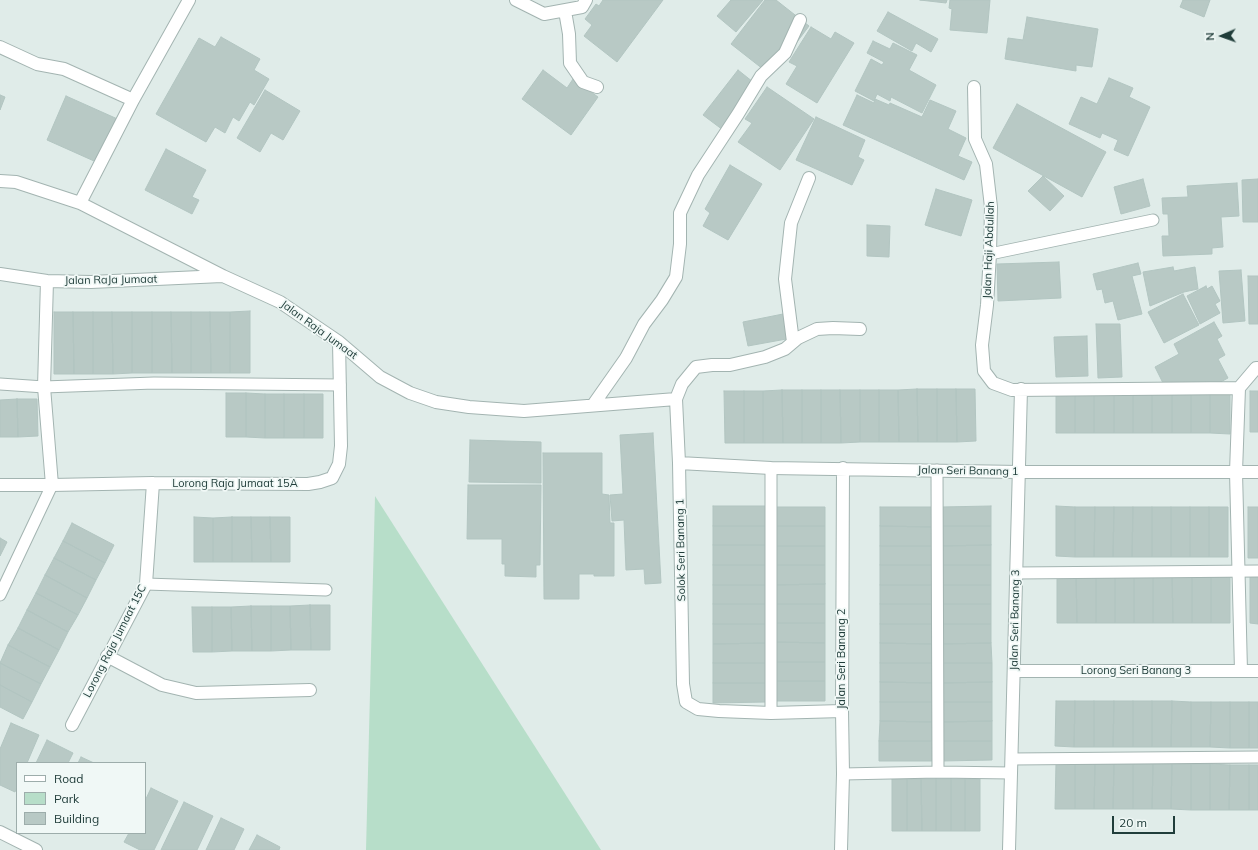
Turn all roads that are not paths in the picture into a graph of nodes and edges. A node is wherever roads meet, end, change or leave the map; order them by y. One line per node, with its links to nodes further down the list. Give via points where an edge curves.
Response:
1 (189, 0): 9 (street)
2 (516, 0): 4 (street, via 544,14)
3 (586, 0): 4 (street, via 582,6)
4 (565, 11): 7 (street, via 570,63 583,82)
5 (800, 20): 28 (street, via 785,53 761,76 698,175 680,212 676,277)
6 (0, 47): 9 (street, via 37,64 64,69 104,87)
7 (597, 87)
8 (974, 87): 14 (street, Jalan Haji Abdullah, via 976,139 986,164 991,206)
9 (129, 102): 12 (street, via 118,131)
10 (809, 178): 20 (street, via 791,223 785,279)
11 (0, 181): 12 (street, Jalan Raja Jumaat, via 16,182)
12 (80, 203): 16 (street, Jalan Raja Jumaat)
13 (1153, 220): 14 (lane)
14 (990, 254): 26 (street, Jalan Haji Abdullah, via 982,345 984,371 993,383 1012,390)
15 (0, 274): 17 (street, Jalan RaJa Jumaat)
16 (223, 276): 17 (street, Jalan RaJa Jumaat, via 91,282); 19 (street, Jalan Raja Jumaat, via 280,302)
17 (47, 281): 24 (street)
18 (860, 329): 20 (street, via 816,329)
19 (339, 342): 23 (street, Lorong Raja Jumaat 15A); 28 (street, Jalan Raja Jumaat, via 380,377 410,393 436,402 524,411)
20 (793, 342): 27 (street, via 785,349 765,357 730,365 696,367 682,384)
21 (1258, 368): 25 (street)
22 (0, 384): 24 (lane)
23 (340, 385): 24 (lane, via 154,383); 36 (street, Lorong Raja Jumaat 15A, via 341,446 339,464 332,478 308,484)
24 (44, 387): 38 (street)
25 (1239, 388): 26 (street, Jalan Haji Abdullah); 34 (street)
26 (1021, 389): 33 (street, Jalan Seri Banang 3)
27 (676, 399): 28 (street, Jalan Raja Jumaat); 29 (street, Solok Seri Banang 1)
28 (594, 405)
29 (679, 463): 30 (street, Jalan Seri Banang 1); 51 (street, Solok Seri Banang 1, via 683,684 686,702 698,709)
30 (771, 468): 31 (street, Jalan Seri Banang 1); 51 (lane)
31 (843, 468): 32 (street, Jalan Seri Banang 1); 50 (street, Jalan Seri Banang 2)
32 (937, 470): 33 (street, Jalan Seri Banang 1); 55 (lane)
33 (1019, 472): 34 (street, Jalan Seri Banang 1); 41 (street, Jalan Seri Banang 3)
34 (1236, 472): 35 (street, Jalan Seri Banang 1); 39 (street)
35 (1258, 472)
36 (153, 483): 38 (street, Lorong Raja Jumaat 15A); 42 (street, Lorong Raja Jumaat 15C)
37 (0, 485): 38 (street, Lorong Raja Jumaat 15A)
38 (52, 485): 44 (lane)
39 (1239, 570): 40 (lane); 41 (lane); 47 (street)
40 (1258, 571)
41 (1016, 572): 46 (street, Jalan Seri Banang 3)
42 (146, 584): 43 (lane); 45 (street, Lorong Raja Jumaat 15C)
43 (326, 590)
44 (0, 595)
45 (107, 656): 49 (street, via 162,686 196,693); 52 (street, Lorong Raja Jumaat 15C)
46 (1014, 671): 47 (street, Lorong Seri Banang 3); 54 (street, Jalan Seri Banang 3)
47 (1241, 671): 48 (street, Lorong Seri Banang 3)
48 (1258, 671)
49 (310, 690)
50 (842, 711): 51 (street); 57 (street, Jalan Seri Banang 2)
51 (771, 713)
52 (72, 724)
53 (1258, 757): 54 (lane)
54 (1012, 759): 56 (street, Jalan Seri Banang 3)
55 (938, 772): 56 (lane); 57 (lane)
56 (1011, 773): 61 (street, Jalan Seri Banang 3)
57 (843, 774): 60 (street, Jalan Seri Banang 2)
58 (0, 832): 59 (street)
59 (36, 850)
60 (841, 850)
61 (1009, 850)

